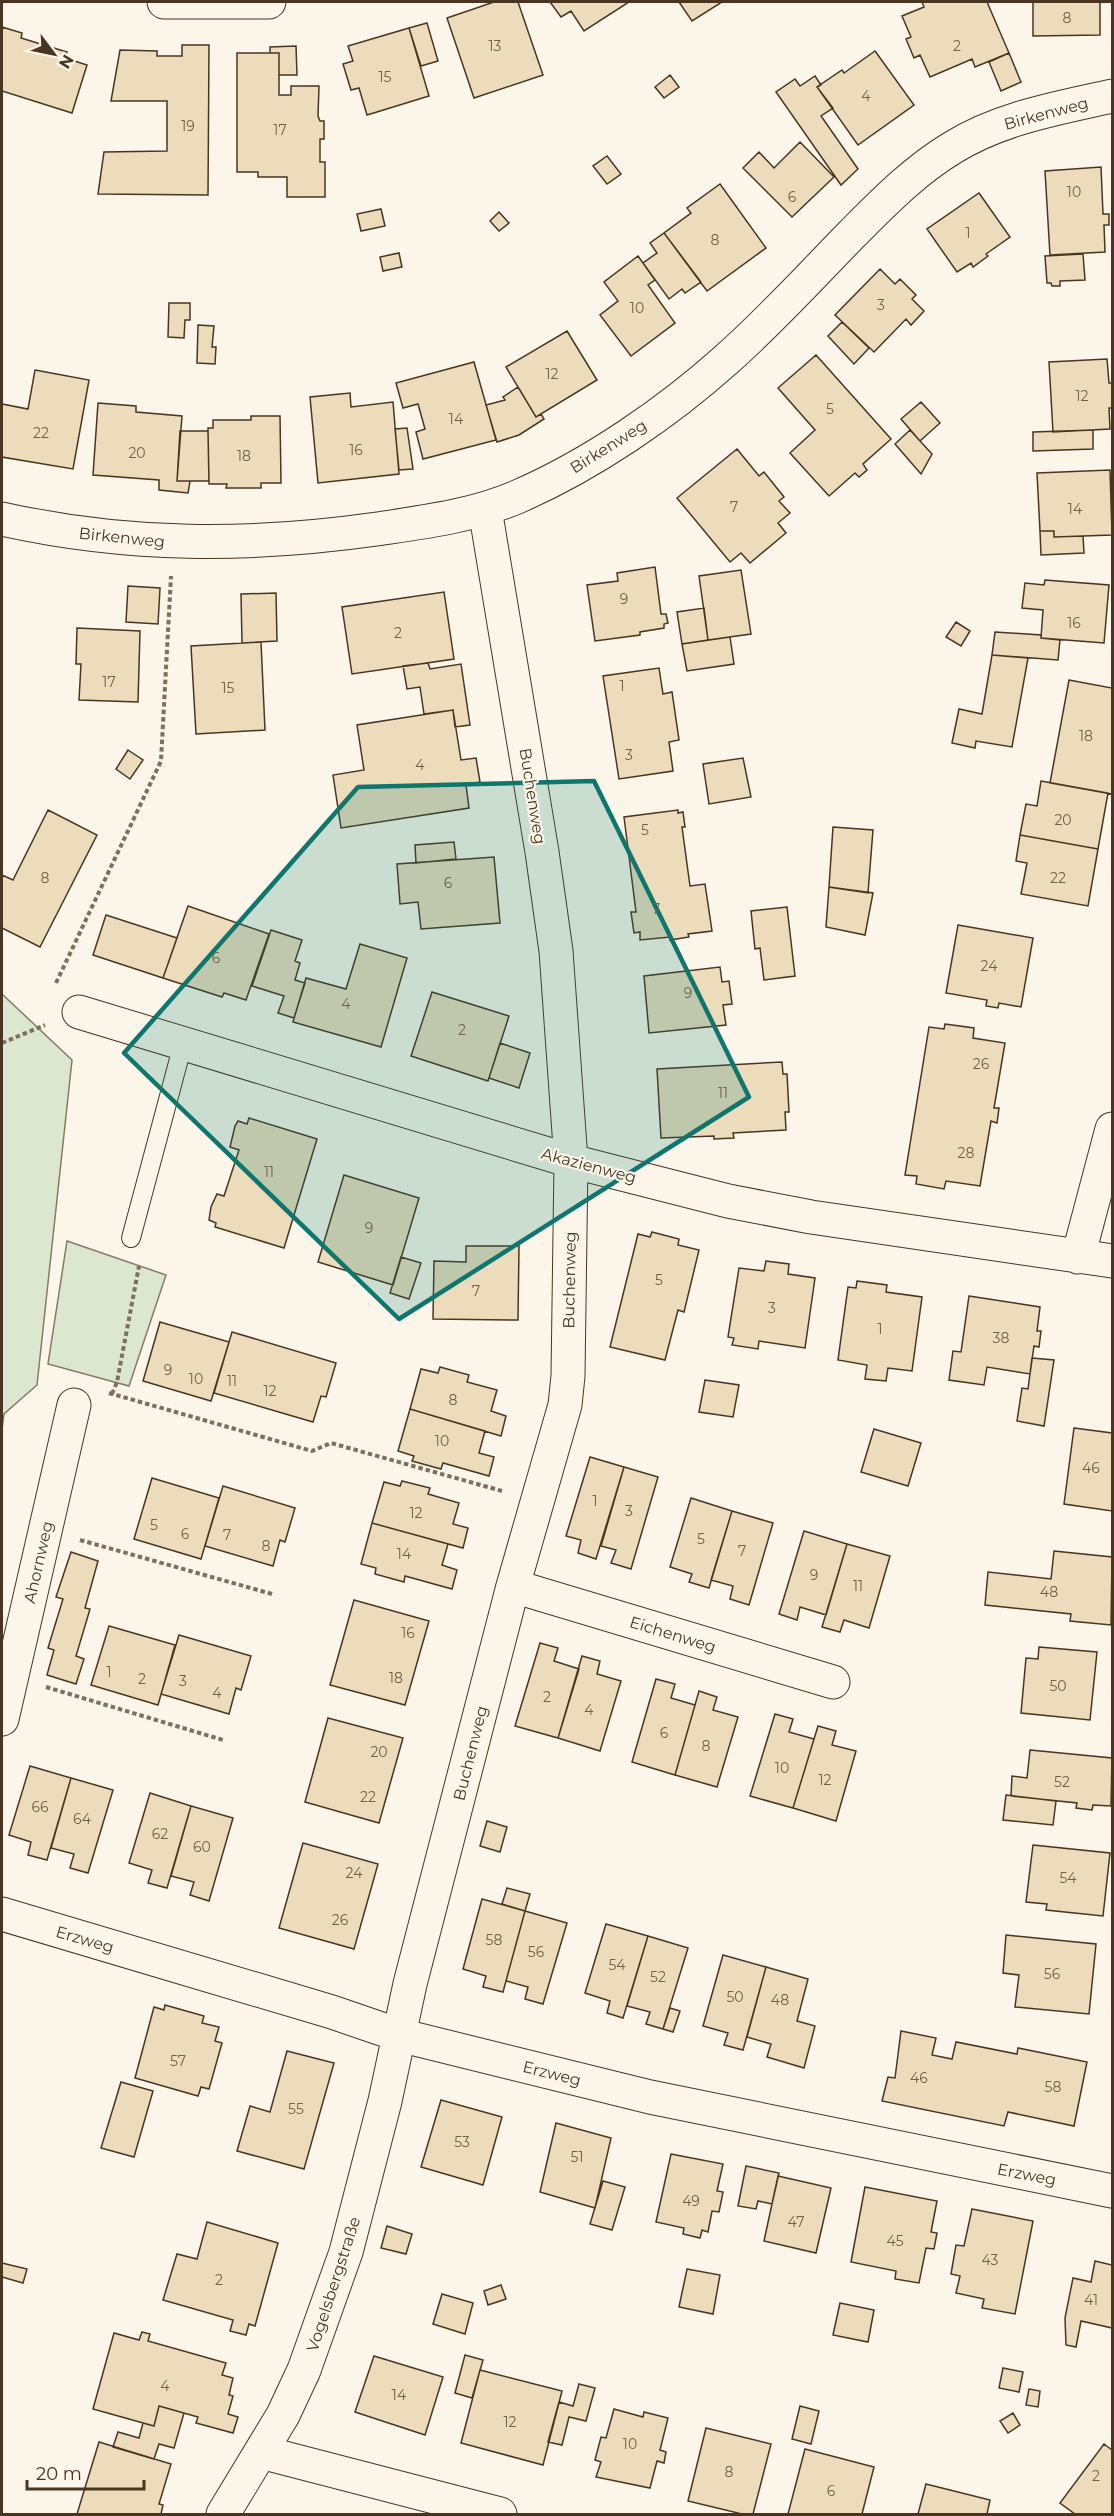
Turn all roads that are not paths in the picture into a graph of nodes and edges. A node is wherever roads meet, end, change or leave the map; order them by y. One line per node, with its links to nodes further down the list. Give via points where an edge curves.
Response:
1 (164, 2): 2 (street)
2 (269, 2)
3 (1113, 96): 4 (street, Birkenweg, via 1009,122 952,148 890,196 756,332 690,390 569,471)
4 (485, 509): 5 (street, Birkenweg, via 403,525 277,540 173,542); 9 (street, Buchenweg, via 556,951)
5 (2, 519)
6 (79, 1012): 7 (street, Akazienweg)
7 (183, 1044): 9 (street, Akazienweg); 10 (lane)
8 (1113, 1129): 11 (street)
9 (571, 1161): 11 (street, Akazienweg, via 728,1201 811,1217); 14 (street, Buchenweg, via 565,1405)
10 (131, 1238)
11 (1078, 1257): 12 (street, Akazienweg)
12 (1113, 1261)
13 (74, 1406): 16 (street, Ahornweg)
14 (513, 1586): 15 (street, Eichenweg); 18 (street, Buchenweg)
15 (833, 1682)
16 (2, 1719)
17 (2, 1914): 18 (street, Erzweg)
18 (399, 2035): 19 (street, Erzweg, via 650,2097); 20 (street, Vogelsbergstraße, via 339,2273 304,2370)
19 (1113, 2191)
20 (261, 2452): 21 (street, Vogelsbergstraße); 22 (street)
21 (223, 2514)
22 (500, 2514)

